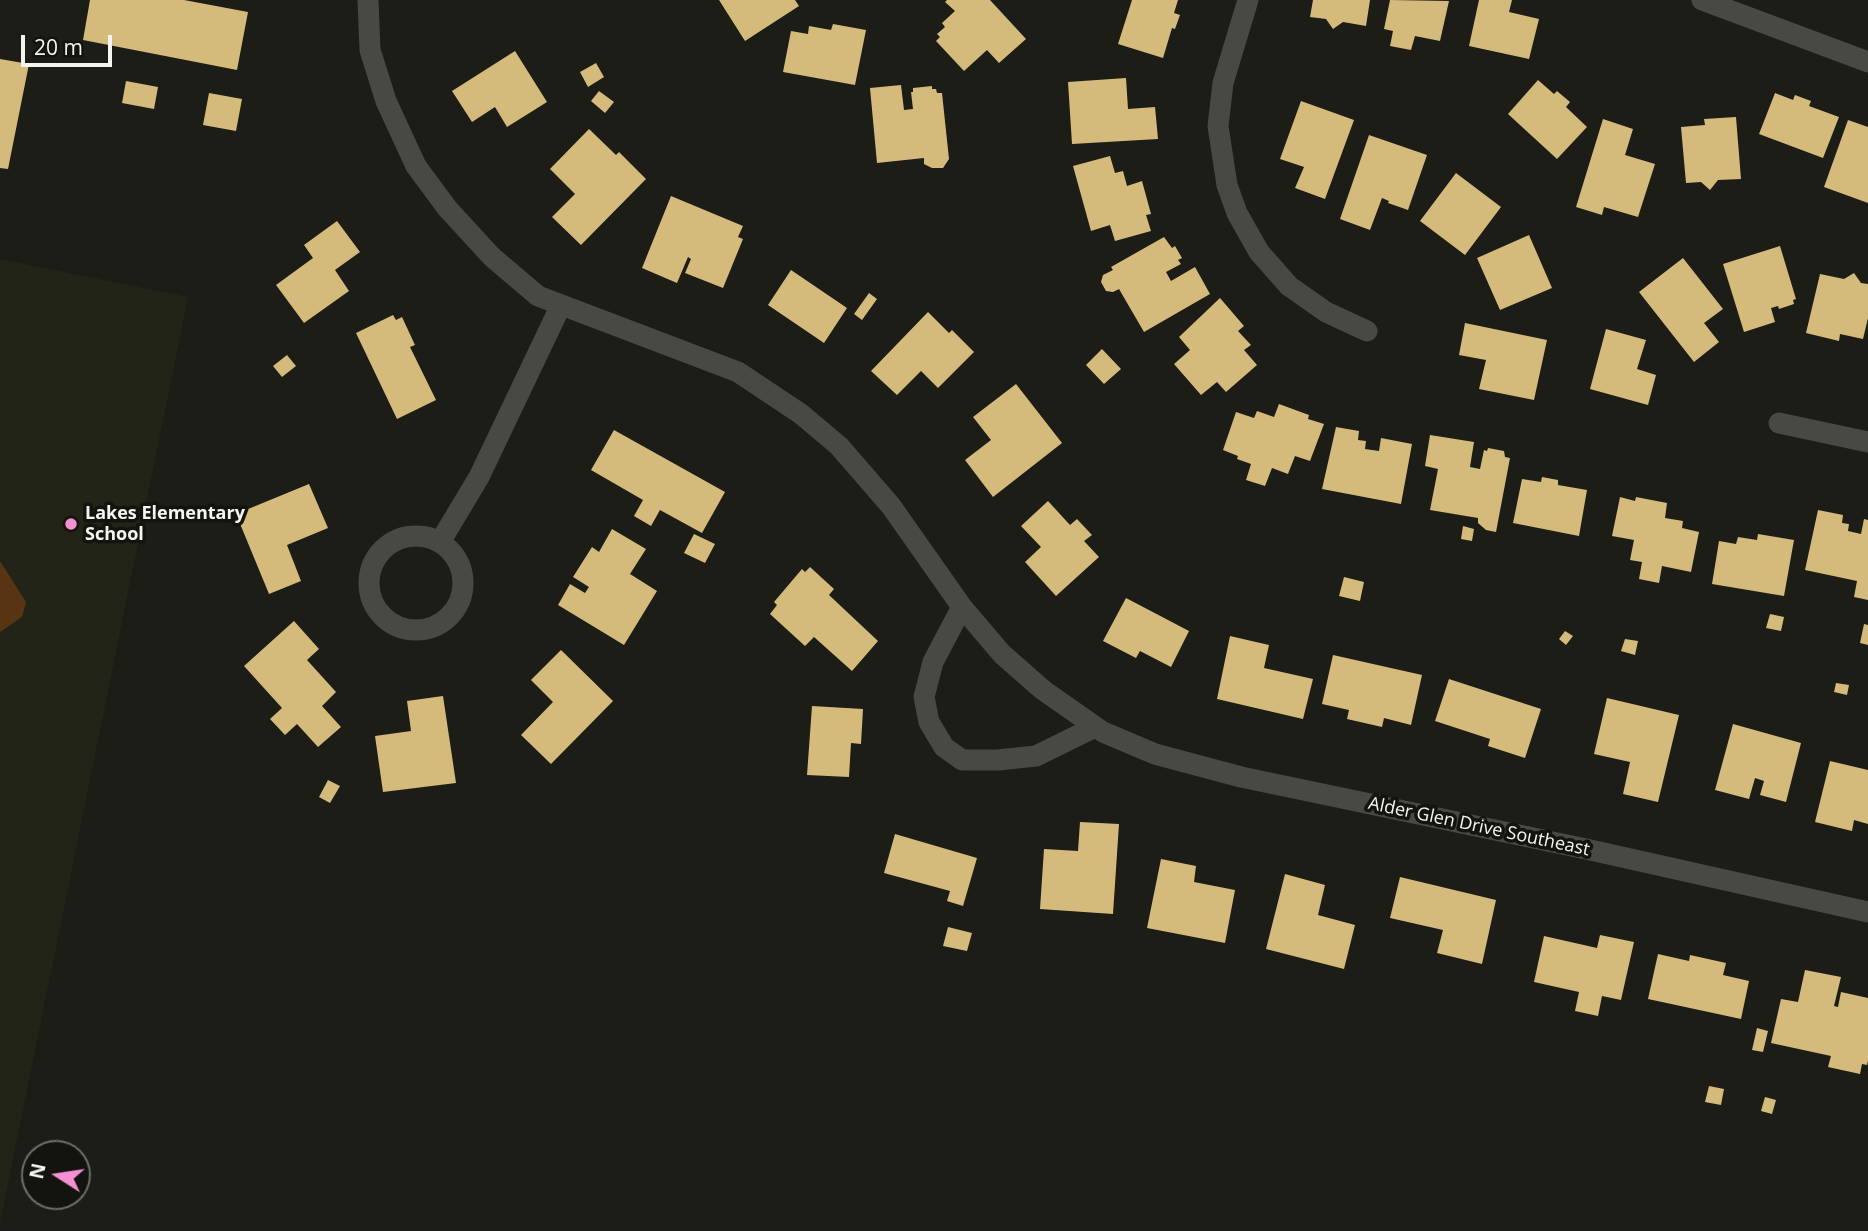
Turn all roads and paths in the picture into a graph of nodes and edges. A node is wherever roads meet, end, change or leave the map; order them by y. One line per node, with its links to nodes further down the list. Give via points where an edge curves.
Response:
1 (368, 0): 5 (street, Alder Glen Drive Southeast, via 370,50 386,101 416,166 492,257 538,296)
2 (1248, 0): 6 (street, via 1223,83 1218,126 1233,204 1259,252 1289,286 1326,312)
3 (1702, 0): 4 (street)
4 (1868, 62)
5 (561, 304): 9 (street, via 479,477); 10 (street, Alder Glen Drive Southeast, via 738,373 801,414 839,446 891,506)
6 (1367, 331)
7 (1779, 423): 8 (street)
8 (1868, 442)
9 (440, 542): 9 (street, via 412,536 397,539 375,558 368,587 380,614 391,624 419,630 434,627 457,607 463,579 451,551)
10 (962, 607): 11 (street, Alder Glen Drive Southeast, via 1002,654); 11 (street, via 933,662 924,697 929,722 944,747 962,760 1036,756)
11 (1095, 727): 12 (street, Alder Glen Drive Southeast, via 1155,754 1241,777)
12 (1868, 912)

